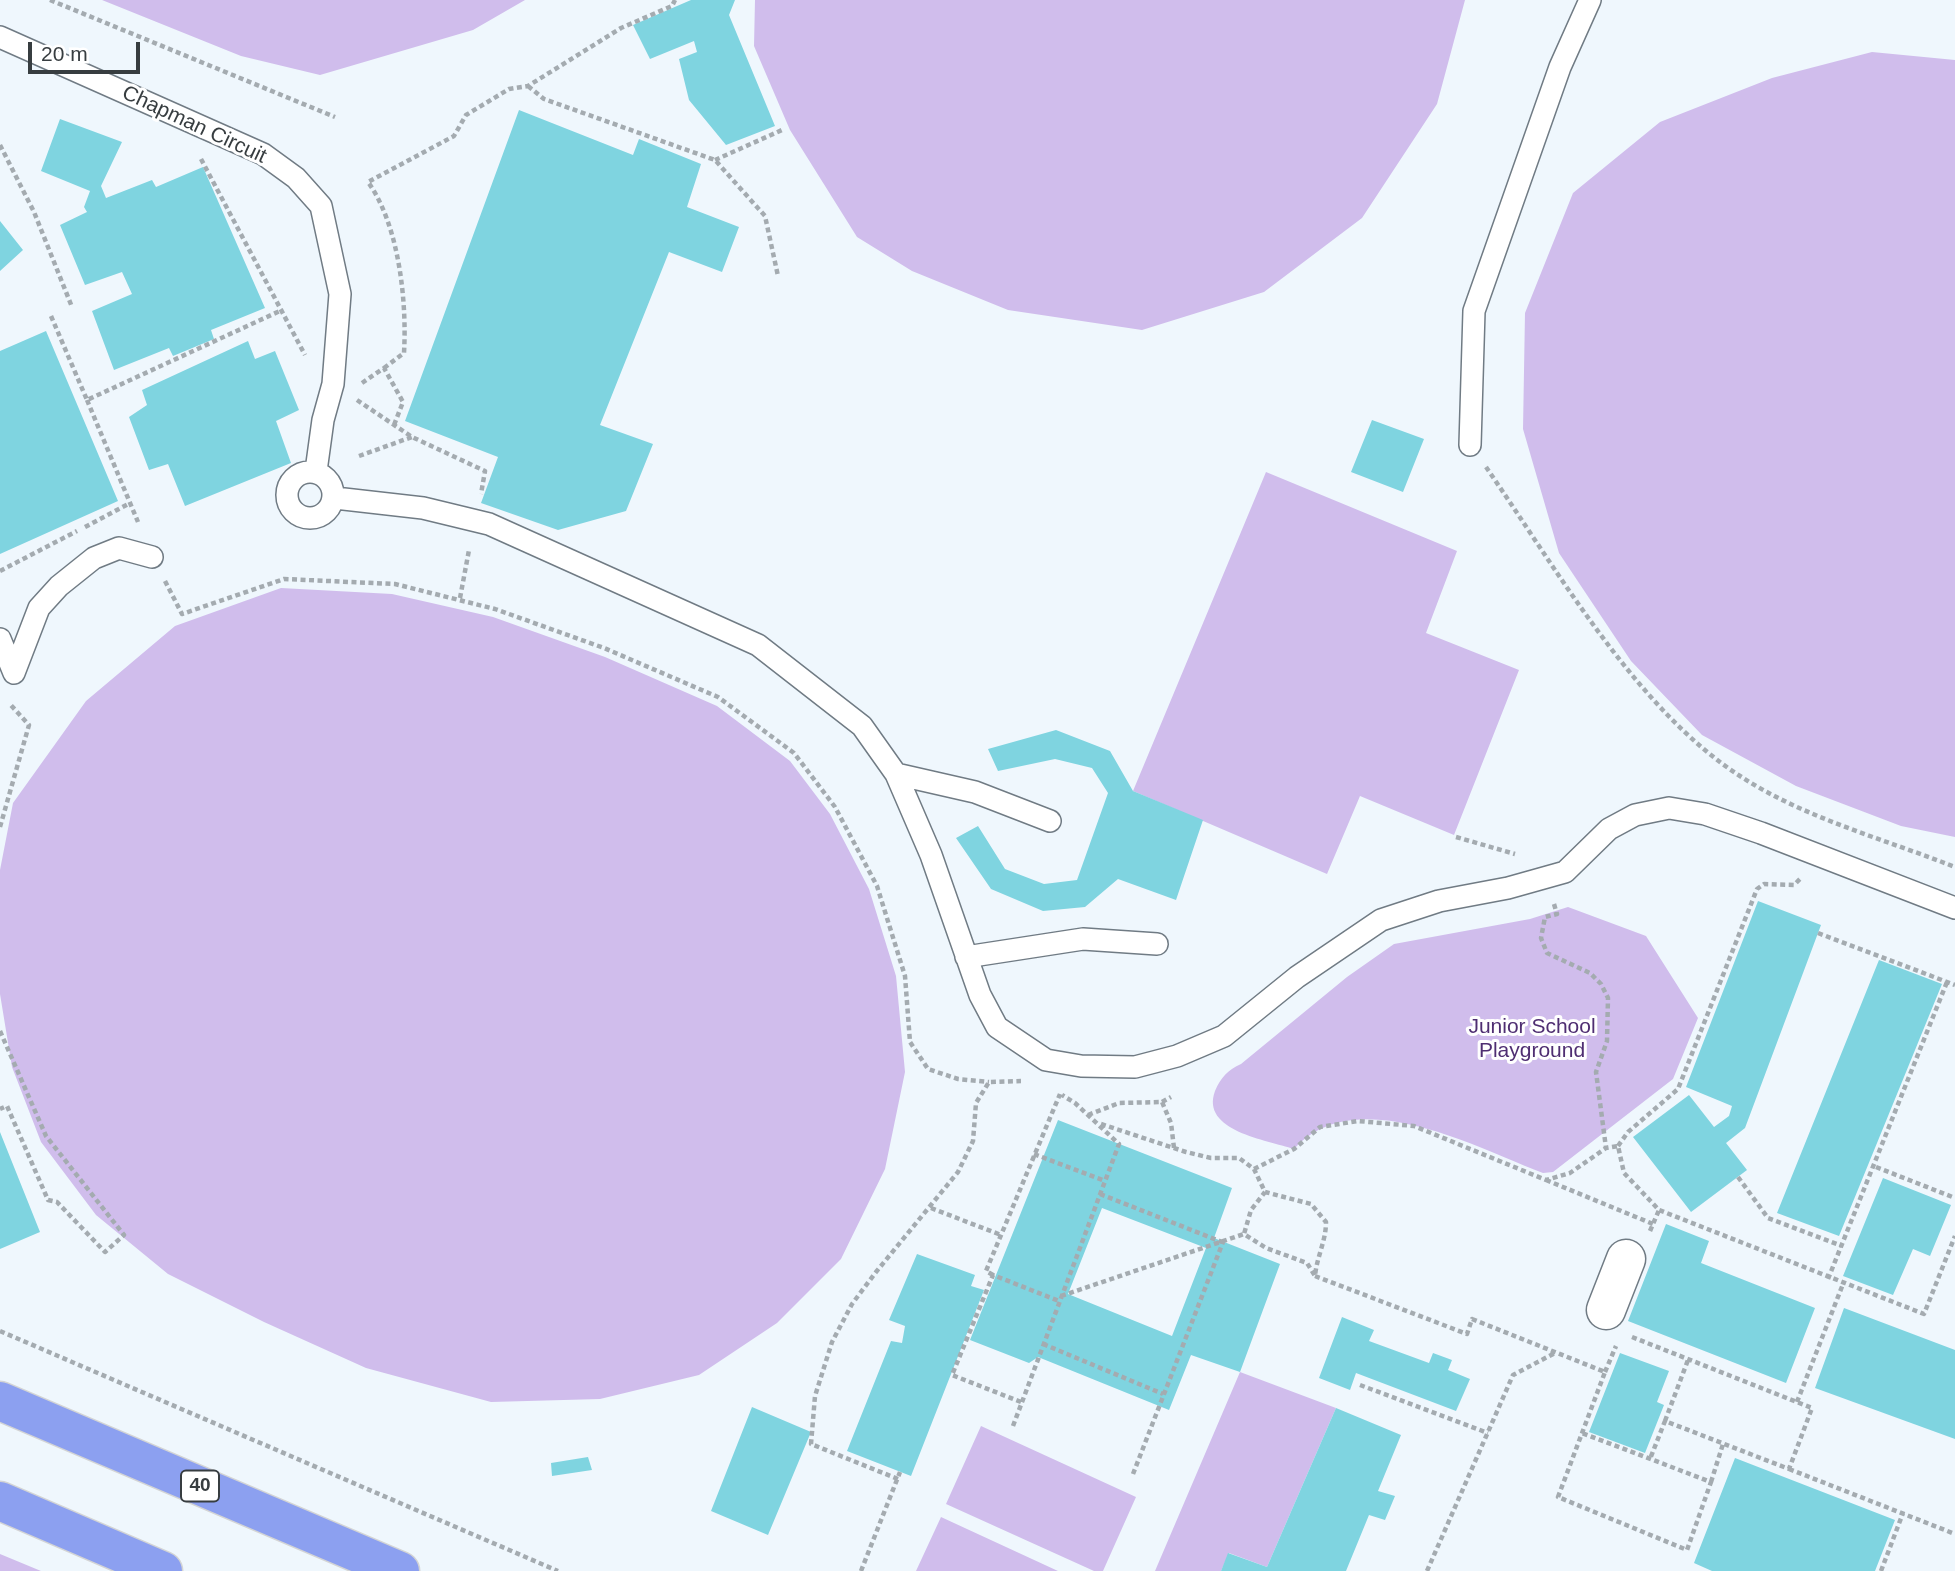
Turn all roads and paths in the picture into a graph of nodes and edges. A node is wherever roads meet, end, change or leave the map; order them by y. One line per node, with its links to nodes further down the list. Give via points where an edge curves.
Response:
1 (50, 0): 6 (path)
2 (676, 0): 5 (path)
3 (1590, 0): 22 (lane, via 1560,67 1474,311)
4 (0, 37): 24 (lane, Chapman Circuit, via 263,154 296,178 321,206 340,294 333,384)
5 (528, 86): 10 (path, via 544,99); 16 (path, via 509,89 466,115 454,136 368,182 391,236 403,287 404,353)
6 (335, 117)
7 (782, 130): 10 (path)
8 (0, 145): 12 (path, via 34,212)
9 (206, 154): 13 (path, via 196,149)
10 (715, 160): 11 (path, via 765,216)
11 (778, 275)
12 (72, 307)
13 (282, 310): 15 (path); 19 (path)
14 (51, 316): 19 (path)
15 (307, 360)
16 (384, 368): 17 (path); 20 (path, via 403,402)
17 (353, 386)
18 (352, 397): 20 (path)
19 (86, 400): 27 (path)
20 (394, 425): 21 (path)
21 (412, 438): 23 (path); 25 (path, via 485,471)
22 (1470, 444): 35 (path, via 1608,644 1683,730 1740,776)
23 (359, 456)
24 (316, 471): 26 (lane, via 330,483); 26 (lane, via 295,478 289,487 288,501 296,513 309,518 325,513)
25 (480, 496)
26 (335, 498): 34 (lane, via 423,508 489,524 758,645 862,726)
27 (130, 503): 29 (path); 30 (path)
28 (471, 542): 31 (path)
29 (152, 557): 31 (path, via 182,614 284,579 395,584); 32 (lane, via 119,548 94,558 59,586 39,608 14,673)
30 (0, 571)
31 (460, 598): 50 (path, via 604,648 718,697 794,753 835,807 877,886 905,975 910,1041 928,1069 958,1079)
32 (0, 639)
33 (7, 700): 37 (path, via 29,725)
34 (896, 774): 36 (lane, via 975,792); 46 (lane, via 931,855)
35 (1825, 817): 39 (path); 41 (path)
36 (1050, 821)
37 (0, 827)
38 (1456, 837): 40 (path)
39 (1811, 852): 43 (lane); 46 (lane, via 1705,814 1670,807 1635,815 1609,829 1565,872 1438,901 1381,920 1297,977 1224,1036 1177,1056 1135,1066 1081,1066 1046,1060 997,1027); 59 (path, via 1794,885 1764,884 1757,890 1678,1089)
40 (1518, 855)
41 (1955, 867)
42 (1554, 904): 61 (path, via 1557,914 1545,917 1544,950 1559,962 1590,973 1608,998 1607,1041 1596,1072)
43 (1955, 908)
44 (1818, 933): 47 (path)
45 (1157, 944): 46 (lane, via 1083,939)
46 (966, 957)
47 (1948, 982): 48 (path); 63 (path)
48 (1955, 985)
49 (0, 1031): 56 (path, via 46,1136 124,1236 105,1252 57,1202 48,1199 7,1106)
50 (989, 1082): 51 (path, via 1014,1079); 71 (path, via 976,1103 973,1140 958,1172)
51 (1025, 1083)
52 (1047, 1089): 53 (path)
53 (1060, 1094): 57 (path); 62 (path)
54 (1171, 1097): 55 (path)
55 (1162, 1102): 57 (path, via 1119,1103); 60 (path)
56 (0, 1109)
57 (1088, 1115): 58 (path)
58 (1097, 1123): 60 (path); 67 (path, via 1119,1144)
59 (1618, 1146): 61 (path); 81 (path, via 1624,1173 1659,1210)
60 (1174, 1148): 64 (path, via 1211,1158 1239,1158)
61 (1606, 1148): 66 (path, via 1570,1173)
62 (1034, 1154): 67 (path); 74 (path)
63 (1876, 1167): 70 (path); 77 (path)
64 (1254, 1169): 66 (path, via 1294,1149 1320,1127 1380,1121 1414,1126); 68 (path)
65 (1738, 1177): 77 (path, via 1768,1218)
66 (1546, 1180): 72 (path)
67 (1105, 1181): 69 (path)
68 (1265, 1192): 73 (path, via 1251,1210); 80 (path, via 1311,1204 1326,1222)
69 (1100, 1194): 76 (path); 83 (path)
70 (1955, 1198)
71 (931, 1208): 74 (path); 104 (path, via 852,1304 832,1342 815,1396 811,1444)
72 (1653, 1224)
73 (1244, 1234): 76 (path); 80 (path, via 1266,1248 1307,1262)
74 (1001, 1235): 79 (path, via 986,1271)
75 (1955, 1236): 82 (path, via 1924,1314)
76 (1223, 1242): 83 (path); 91 (path)
77 (1842, 1247): 81 (path)
78 (1626, 1259): 84 (street)
79 (993, 1275): 83 (path); 93 (path, via 952,1375)
80 (1315, 1276): 87 (path, via 1467,1334 1472,1320)
81 (1828, 1279): 82 (path)
82 (1843, 1284): 94 (path)
83 (1060, 1298): 86 (path)
84 (1606, 1310)
85 (0, 1331): 111 (path)
86 (1042, 1344): 91 (path); 93 (path)
87 (1556, 1353): 89 (path); 97 (path, via 1513,1375)
88 (1688, 1360): 89 (path, via 1621,1333); 94 (path); 95 (path)
89 (1605, 1372): 98 (path)
90 (1360, 1385): 97 (path)
91 (1163, 1394): 103 (path)
92 (0, 1401): 110 (highway, 40)
93 (1021, 1402): 96 (path)
94 (1797, 1402): 101 (path, via 1812,1408)
95 (1665, 1421): 99 (path); 100 (path)
96 (1013, 1426)
97 (1488, 1433): 113 (path)
98 (1582, 1433): 100 (path); 105 (path, via 1558,1497 1687,1550)
99 (1723, 1444): 101 (path); 105 (path)
100 (1650, 1459): 105 (path)
101 (1789, 1469): 107 (path)
102 (900, 1472): 104 (path)
103 (1133, 1474)
104 (898, 1479): 112 (path)
105 (1712, 1482)
106 (0, 1501): 109 (highway)
107 (1903, 1513): 108 (path); 114 (path)
108 (1955, 1534)
109 (163, 1571)
110 (400, 1571)
111 (558, 1571)
112 (861, 1571)
113 (1427, 1571)
114 (1881, 1571)

